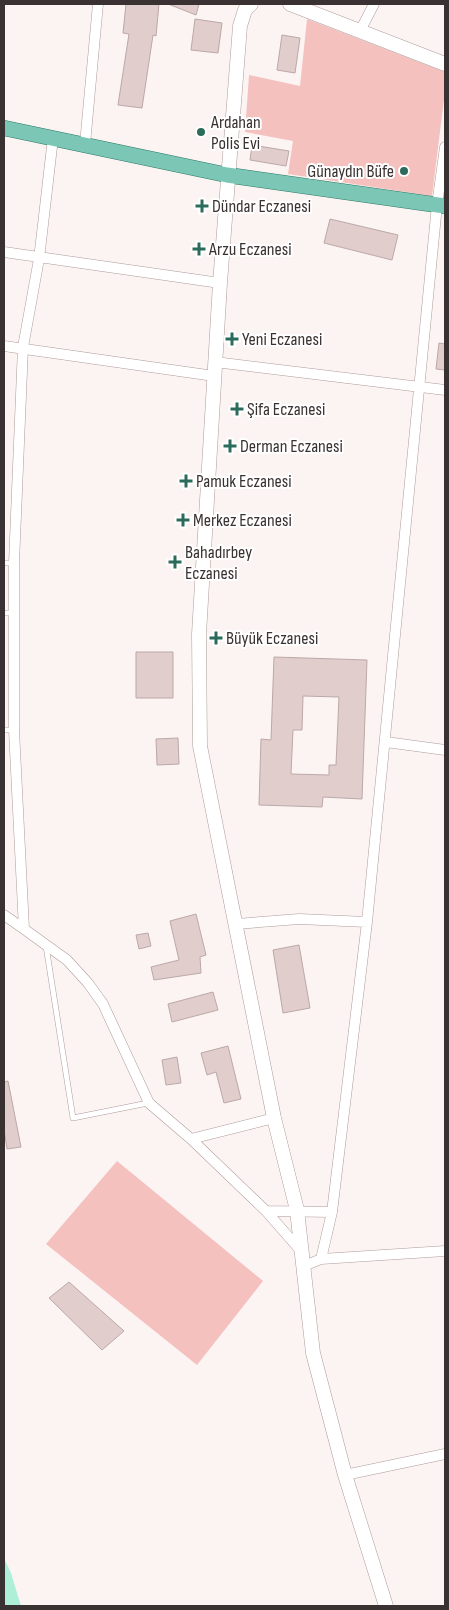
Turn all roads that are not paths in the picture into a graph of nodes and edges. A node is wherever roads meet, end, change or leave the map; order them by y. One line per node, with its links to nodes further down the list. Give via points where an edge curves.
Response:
1 (98, 4): 9 (street)
2 (251, 4): 11 (main road, via 245,10 240,26)
3 (290, 4): 5 (main road)
4 (374, 4): 5 (street)
5 (360, 31): 6 (main road)
6 (445, 64)
7 (4, 128): 8 (main road)
8 (53, 138): 9 (main road); 14 (street)
9 (85, 144): 11 (main road)
10 (445, 147): 12 (street)
11 (227, 174): 12 (main road); 15 (main road)
12 (441, 206): 19 (street)
13 (4, 252): 14 (street)
14 (39, 259): 15 (street); 17 (street)
15 (220, 283): 18 (main road)
16 (4, 346): 17 (street)
17 (24, 347): 18 (street); 21 (street)
18 (214, 369): 19 (street); 28 (main road, via 198,634 198,701 200,746)
19 (420, 385): 20 (street); 24 (street)
20 (445, 390)
21 (9, 563): 22 (street)
22 (9, 613): 23 (street)
23 (9, 730): 29 (street)
24 (386, 742): 25 (street); 27 (street)
25 (445, 750)
26 (4, 915): 29 (street)
27 (367, 922): 28 (street, via 299,919); 36 (street)
28 (236, 924): 32 (main road)
29 (24, 929): 30 (street)
30 (46, 944): 31 (street, via 88,982 103,1004); 31 (lane, via 72,1118)
31 (149, 1103): 33 (street)
32 (274, 1118): 33 (street); 34 (main road)
33 (191, 1139): 35 (street)
34 (297, 1210): 35 (street); 36 (street); 37 (main road)
35 (266, 1211): 37 (street)
36 (332, 1212): 39 (street)
37 (301, 1251): 40 (main road)
38 (445, 1251): 39 (street)
39 (321, 1259): 40 (street)
40 (304, 1266): 42 (main road, via 313,1353)
41 (445, 1454): 42 (street)
42 (345, 1475): 43 (main road)
43 (386, 1606)

